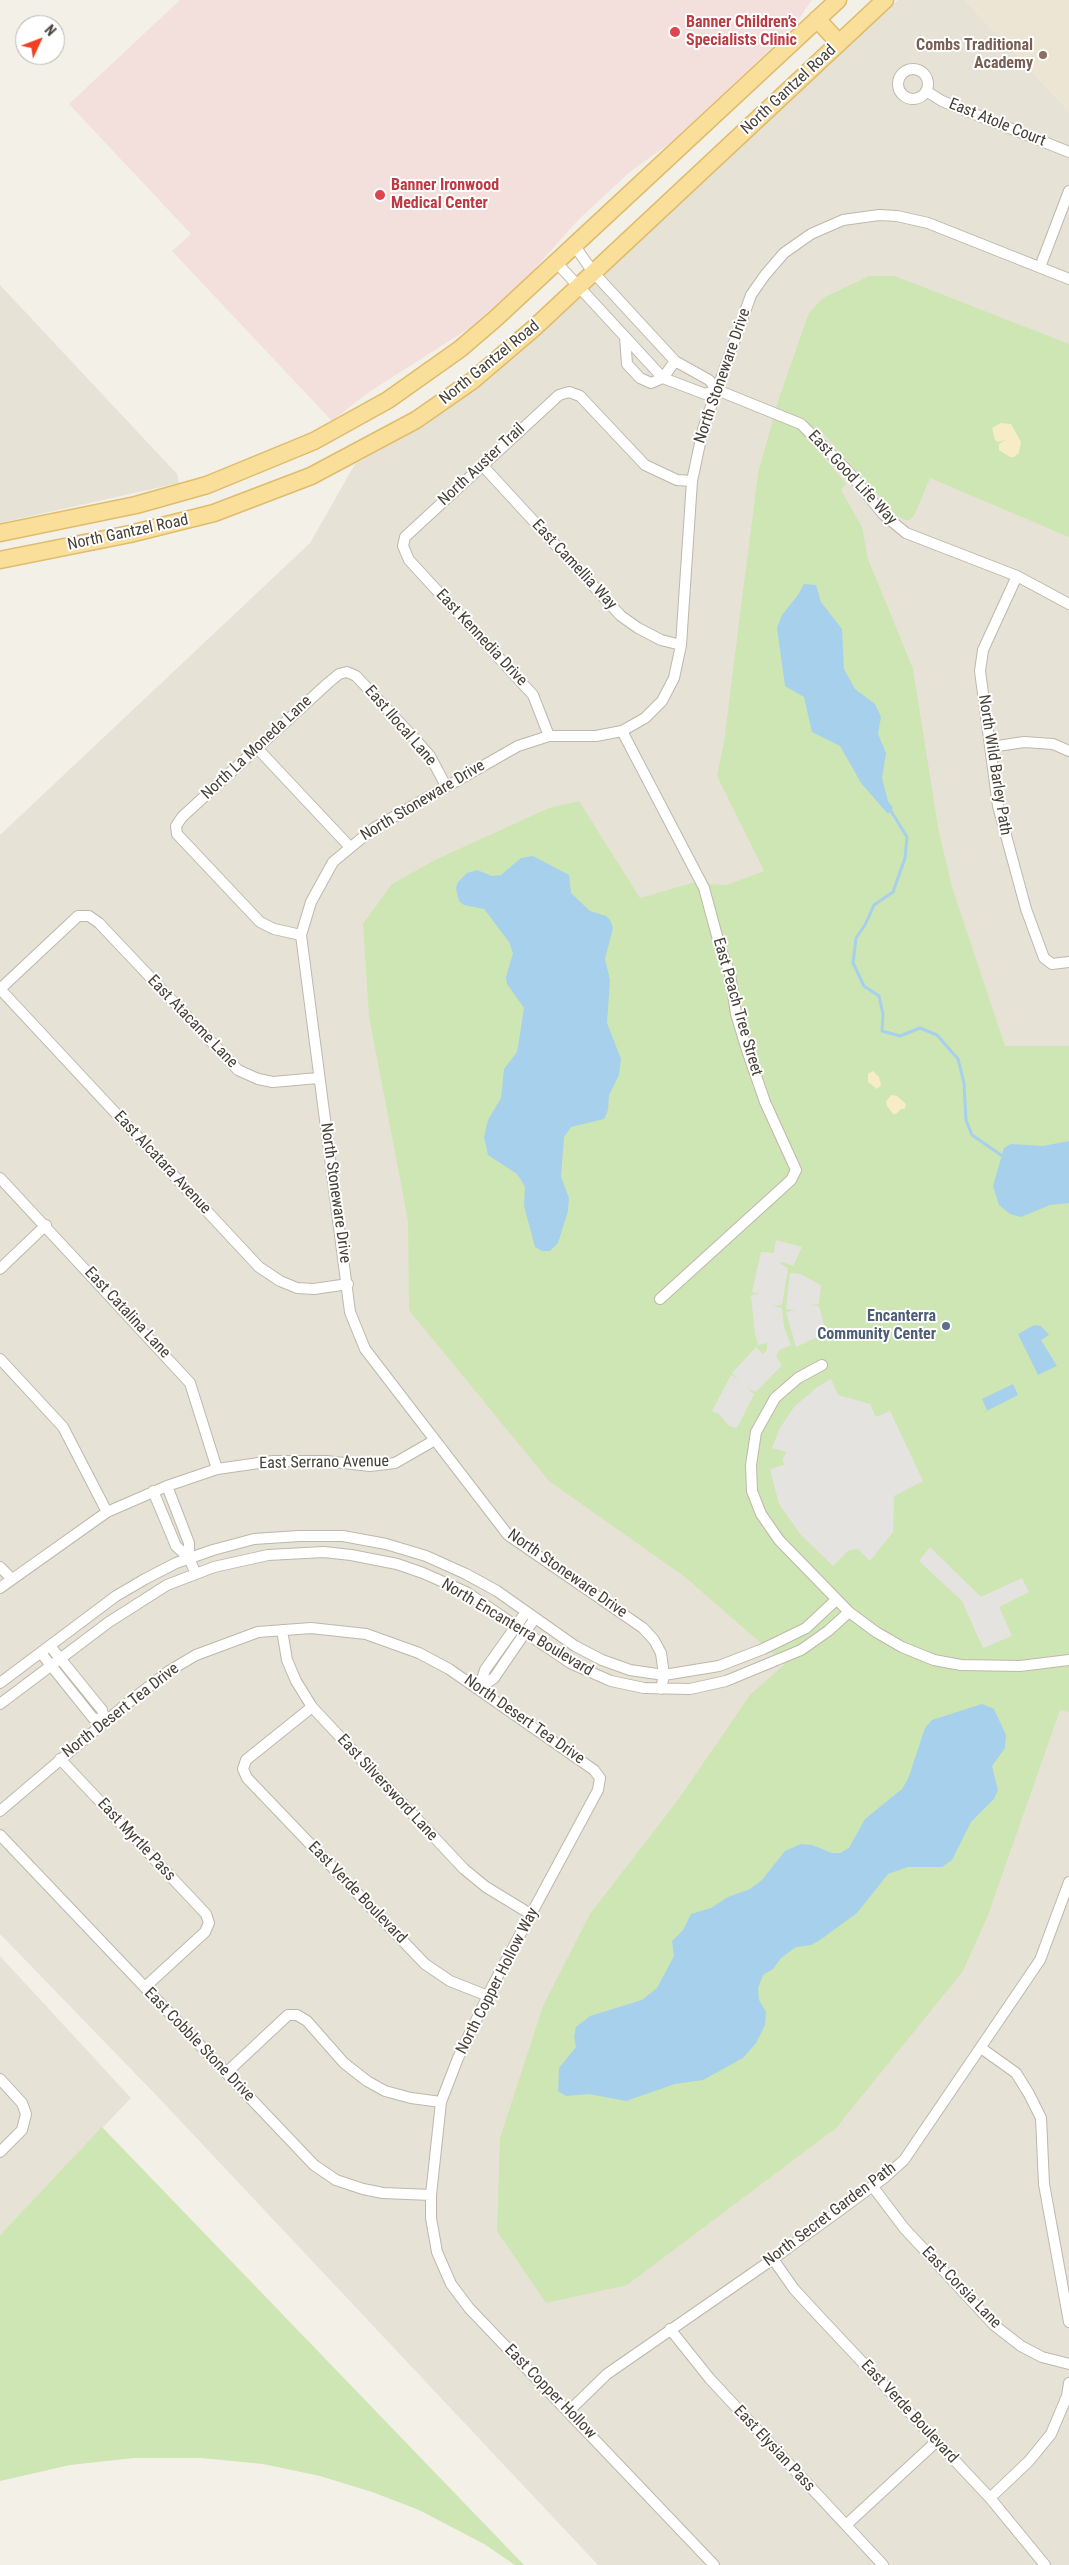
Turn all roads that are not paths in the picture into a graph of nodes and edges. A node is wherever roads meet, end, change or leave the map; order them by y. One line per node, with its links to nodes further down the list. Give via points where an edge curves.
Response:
1 (838, 0): 3 (main road, North Gantzel Road)
2 (885, 0): 4 (main road, North Gantzel Road)
3 (817, 19): 4 (main road); 8 (main road, North Gantzel Road)
4 (839, 43): 11 (main road, North Gantzel Road)
5 (926, 91): 6 (street, East Atole Court, via 942,101)
6 (1069, 152)
7 (1069, 191): 10 (street)
8 (574, 245): 9 (main road, North Gantzel Road); 11 (street, East Good Life Way)
9 (556, 262): 13 (street, East Good Life Way); 20 (main road, North Gantzel Road, via 495,319 433,369 388,400 314,442 243,472 183,492)
10 (1040, 267): 12 (street, North Stoneware Drive); 17 (street, North Stoneware Drive, via 911,219 860,216 832,225 795,244 765,275 745,310)
11 (593, 272): 13 (main road, North Gantzel Road); 15 (street, East Good Life Way)
12 (1069, 279)
13 (579, 286): 14 (street, East Good Life Way); 22 (main road, North Gantzel Road, via 501,357 448,399 385,438 311,476 244,503 175,524)
14 (625, 337): 16 (street, East Good Life Way); 16 (street, via 625,352 631,370 652,383)
15 (675, 361): 16 (street); 17 (street, East Good Life Way, via 709,380)
16 (662, 378): 17 (street, East Good Life Way, via 705,394)
17 (717, 390): 19 (street, North Stoneware Drive, via 702,429); 23 (street, East Good Life Way, via 801,424 847,470 883,514 906,533)
18 (482, 465): 19 (street, North Auster Trail, via 559,395 569,392 580,396 645,465 677,480); 21 (street, North Auster Trail, via 405,537); 25 (street, East Camellia Way, via 621,616 661,640)
19 (692, 481): 25 (street, North Stoneware Drive)
20 (0, 533)
21 (403, 546): 28 (street, East Kennedia Drive, via 409,560 526,686)
22 (0, 560)
23 (1017, 576): 24 (street, East Good Life Way); 29 (street, North Wild Barley Path, via 984,650 980,671)
24 (1069, 604)
25 (681, 645): 27 (street, North Stoneware Drive, via 674,678 662,701 645,718)
26 (348, 672): 30 (street, North La Moneda Lane, via 339,674 327,684); 32 (street, East Ilocal Lane, via 356,676 430,756)
27 (622, 731): 28 (street, North Stoneware Drive, via 596,736); 42 (street, East Peach Tree Street, via 704,888 730,974 736,1014 747,1050 765,1102 796,1170 791,1180)
28 (549, 736): 32 (street, North Stoneware Drive, via 518,746)
29 (991, 747): 31 (street, via 1024,742 1053,744); 35 (street, North Wild Barley Path, via 998,806 1026,909 1044,958 1052,964)
30 (257, 748): 33 (street); 34 (street, North La Moneda Lane, via 182,817 176,826 177,834 260,922)
31 (1069, 752)
32 (446, 786): 33 (street, North Stoneware Drive)
33 (349, 846): 34 (street, North Stoneware Drive, via 325,875 311,902)
34 (301, 935): 37 (street, North Stoneware Drive)
35 (1069, 962)
36 (0, 989): 37 (street, East Atacame Lane, via 78,916 89,916 238,1070 273,1082); 41 (street, East Alcatara Avenue, via 259,1267 297,1288)
37 (318, 1078): 41 (street, North Stoneware Drive)
38 (0, 1178): 39 (street, East Catalina Lane)
39 (46, 1225): 40 (street); 46 (street, East Catalina Lane, via 190,1383)
40 (0, 1269)
41 (348, 1284): 45 (street, North Stoneware Drive, via 350,1312 365,1349)
42 (660, 1298)
43 (0, 1359): 49 (street, via 62,1428)
44 (822, 1365): 55 (street, via 798,1378 781,1393 756,1432 751,1465 752,1492 761,1514 779,1540)
45 (435, 1440): 46 (street, East Serrano Avenue, via 395,1463 370,1466 273,1461); 66 (street, North Stoneware Drive, via 508,1535 643,1628 661,1652)
46 (217, 1469): 47 (street, East Serrano Avenue)
47 (167, 1486): 48 (street, East Serrano Avenue); 50 (street, via 190,1543)
48 (153, 1491): 49 (street, East Serrano Avenue); 50 (street, via 176,1546)
49 (106, 1512): 53 (street, East Serrano Avenue)
50 (189, 1558): 52 (street); 57 (street, North Encanterra Boulevard, via 254,1539 343,1536 426,1556 466,1574); 61 (street, North Encanterra Boulevard, via 116,1596)
51 (0, 1567): 53 (street)
52 (195, 1572): 58 (street, North Encanterra Boulevard, via 268,1555 324,1552 351,1555 423,1573 466,1592); 63 (street, North Encanterra Boulevard, via 139,1602)
53 (12, 1579): 54 (street, East Serrano Avenue)
54 (0, 1588)
55 (836, 1600): 56 (street); 66 (street, North Encanterra Boulevard, via 806,1628 763,1650 719,1666)
56 (849, 1612): 64 (street, via 902,1647 934,1660 991,1666); 69 (street, North Encanterra Boulevard, via 815,1641 768,1664 706,1686)
57 (531, 1615): 58 (street); 60 (street); 66 (street, North Encanterra Boulevard, via 575,1646 602,1660 630,1670)
58 (516, 1626): 60 (street, North Encanterra Boulevard); 68 (street, via 485,1670)
59 (282, 1630): 68 (street, North Desert Tea Drive, via 311,1628 366,1634 419,1653); 71 (street, East Silversword Lane, via 287,1660); 72 (street, North Desert Tea Drive, via 258,1632 196,1654 169,1671)
60 (526, 1633): 68 (street, via 494,1678); 69 (street, North Encanterra Boulevard, via 590,1674 644,1688)
61 (50, 1646): 62 (street, North Encanterra Boulevard); 63 (street)
62 (41, 1652): 65 (street); 67 (street, North Encanterra Boulevard)
63 (60, 1659): 65 (street, North Encanterra Boulevard); 72 (street, via 102,1710)
64 (1069, 1660)
65 (52, 1666): 70 (street, North Encanterra Boulevard); 72 (street, via 93,1718)
66 (664, 1675): 69 (street, North Stoneware Drive)
67 (0, 1683)
68 (479, 1688): 74 (street, North Desert Tea Drive, via 594,1770)
69 (661, 1689)
70 (0, 1704)
71 (312, 1707): 78 (street, East Silversword Lane, via 464,1869 486,1887); 80 (street, East Verde Boulevard, via 246,1760 242,1769 247,1778 425,1964 450,1981)
72 (105, 1722): 73 (street, North Desert Tea Drive)
73 (60, 1759): 75 (street, North Desert Tea Drive); 79 (street, East Myrtle Pass, via 206,1914 209,1923 205,1932)
74 (600, 1778): 78 (street, North Copper Hollow Way, via 598,1790)
75 (0, 1811)
76 (0, 1835): 79 (street, East Cobble Stone Drive)
77 (1069, 1882): 81 (street, North Secret Garden Path, via 1040,1960)
78 (532, 1915): 80 (street, North Copper Hollow Way)
79 (144, 1987): 82 (street, East Cobble Stone Drive)
80 (488, 1996): 84 (street, North Copper Hollow Way)
81 (981, 2048): 86 (street, North Secret Garden Path, via 904,2160); 89 (street, via 1016,2073 1041,2118 1046,2200)
82 (226, 2072): 84 (street, via 283,2019 297,2015 344,2063 367,2081 385,2091); 87 (street, East Cobble Stone Drive, via 314,2165 336,2180 363,2190)
83 (0, 2080): 85 (street, via 22,2103 26,2114 22,2130)
84 (440, 2102): 87 (street, North Copper Hollow Way)
85 (0, 2152)
86 (872, 2186): 88 (street, North Secret Garden Path); 91 (street, East Corsia Lane, via 904,2228 994,2325 1042,2357)
87 (431, 2195): 93 (street, East Copper Hollow, via 437,2252 450,2284 469,2308)
88 (773, 2259): 90 (street, North Secret Garden Path); 94 (street, East Verde Boulevard, via 806,2302)
89 (1069, 2322)
90 (670, 2329): 93 (street, North Secret Garden Path, via 607,2374); 96 (street, East Elysian Pass, via 710,2380)
91 (1069, 2364)
92 (1069, 2383): 95 (street, via 1051,2434 1029,2461)
93 (569, 2411): 97 (street, East Copper Hollow)
94 (937, 2441): 95 (street, East Verde Boulevard); 96 (street)
95 (990, 2498): 99 (street, East Verde Boulevard)
96 (846, 2525): 98 (street, East Elysian Pass)
97 (714, 2565)
98 (883, 2565)
99 (1045, 2565)

